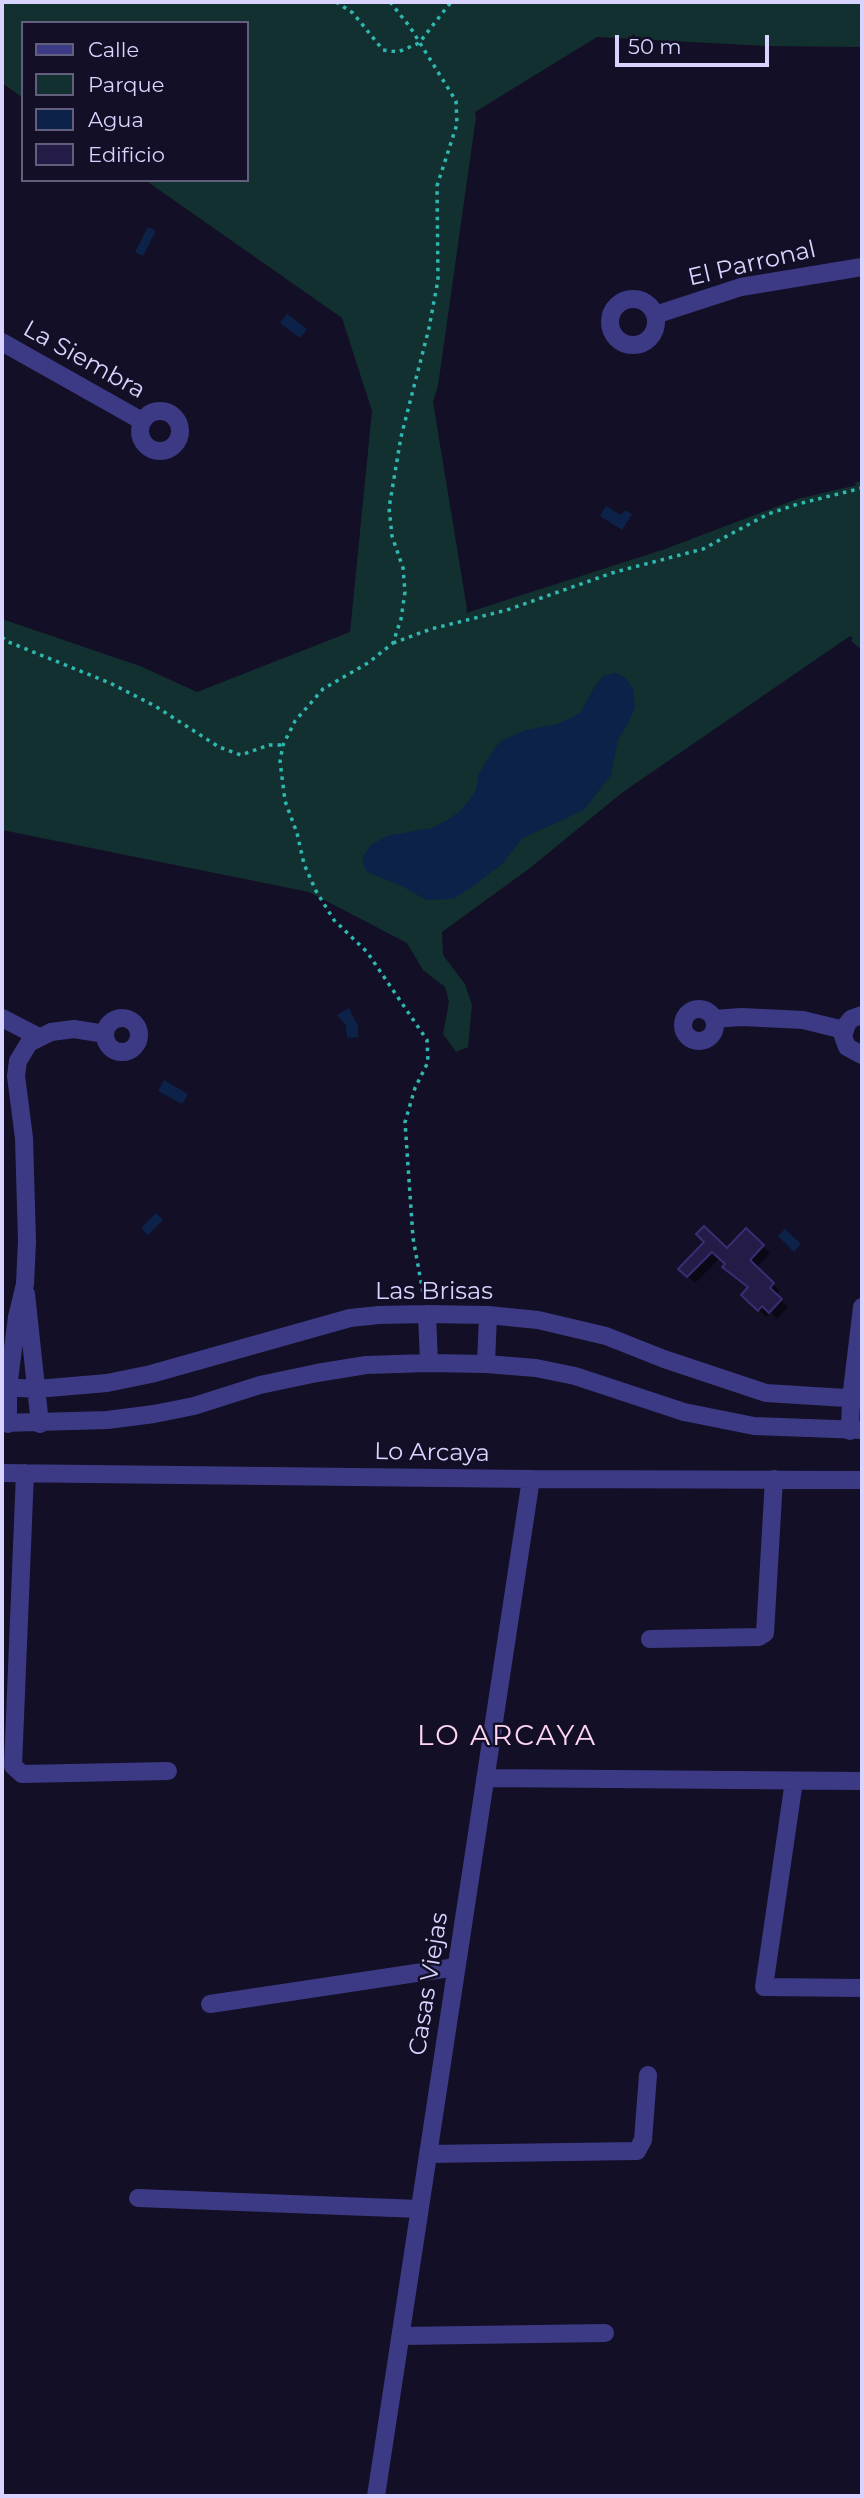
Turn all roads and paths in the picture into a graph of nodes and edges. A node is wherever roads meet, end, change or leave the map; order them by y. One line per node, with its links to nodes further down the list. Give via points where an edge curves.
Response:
1 (336, 2): 4 (path, via 353,13 383,50 398,52)
2 (390, 2): 4 (path)
3 (451, 2): 4 (path)
4 (419, 43): 11 (path, via 456,101 457,124 437,186 438,280 389,508 405,592)
5 (862, 267): 6 (street, El Parronal, via 741,287)
6 (655, 315)
7 (2, 342): 8 (street, La Siembra)
8 (142, 421)
9 (862, 488): 11 (path, via 768,514 704,549 615,572)
10 (2, 637): 12 (path, via 110,683 219,747 241,755)
11 (393, 643): 12 (path, via 369,663 323,689 295,720)
12 (283, 745): 22 (path, via 285,801 316,891 334,920 367,952 427,1040 428,1062 405,1122 413,1238)
13 (862, 1015): 16 (street, via 851,1019)
14 (2, 1018): 18 (street)
15 (714, 1019): 16 (street, via 803,1020)
16 (844, 1030): 19 (street, via 847,1047)
17 (105, 1034): 18 (street, via 63,1029)
18 (39, 1037): 20 (street, via 22,1051 16,1076 27,1183)
19 (862, 1055)
20 (25, 1284): 26 (street); 27 (street)
21 (862, 1307): 28 (street)
22 (427, 1314): 23 (street, Las Brisas); 24 (street); 27 (street, Las Brisas, via 349,1318 151,1374)
23 (488, 1315): 25 (street); 28 (street, Las Brisas, via 538,1320 606,1336 766,1393)
24 (429, 1363): 25 (street); 30 (street, via 366,1365 317,1373 154,1414)
25 (486, 1364): 31 (street, via 575,1376 724,1421)
26 (5, 1388): 27 (street, Las Brisas); 29 (street)
27 (37, 1389): 30 (street)
28 (857, 1399): 31 (street)
29 (5, 1423): 30 (street)
30 (40, 1423)
31 (856, 1430)
32 (2, 1473): 33 (street, Lo Arcaya)
33 (25, 1474): 34 (street, Lo Arcaya); 38 (street, via 13,1766 22,1774)
34 (531, 1479): 35 (street, Lo Arcaya); 39 (street, Casas Viejas)
35 (774, 1479): 36 (street, Lo Arcaya); 37 (street, via 765,1633 759,1637)
36 (862, 1480)
37 (650, 1639)
38 (168, 1771)
39 (485, 1778): 40 (street); 42 (street, Casas Viejas)
40 (794, 1781): 41 (street); 43 (street, via 764,1986)
41 (862, 1781)
42 (456, 1967): 44 (street); 46 (street, Casas Viejas)
43 (862, 1988)
44 (210, 2004)
45 (648, 2075): 46 (street, via 643,2140 637,2151)
46 (428, 2154): 48 (street, Casas Viejas)
47 (138, 2198): 48 (street)
48 (419, 2209): 50 (street, Casas Viejas)
49 (605, 2333): 50 (street)
50 (401, 2336): 51 (street, Casas Viejas)
51 (376, 2496)

